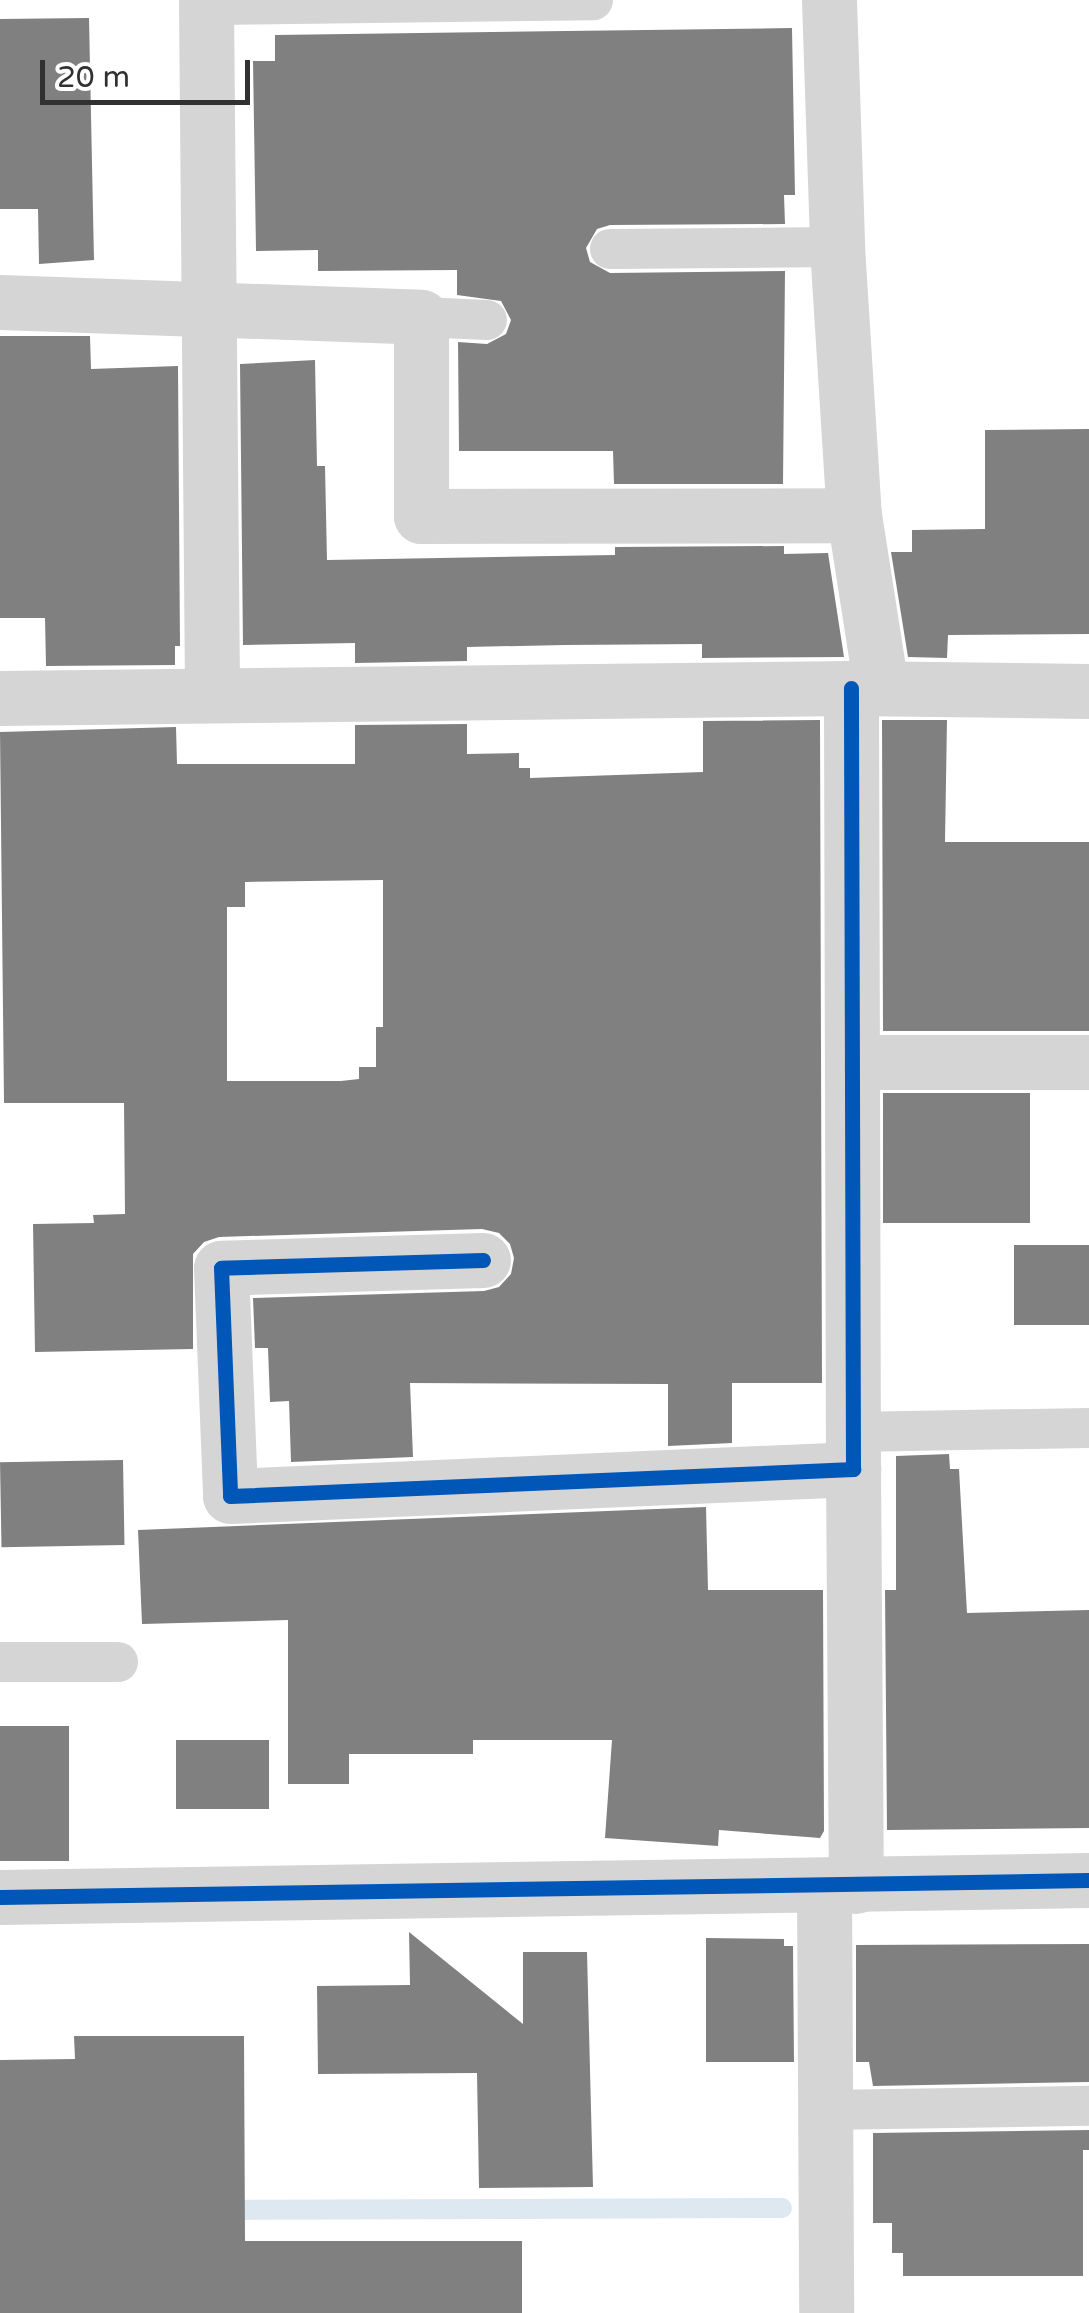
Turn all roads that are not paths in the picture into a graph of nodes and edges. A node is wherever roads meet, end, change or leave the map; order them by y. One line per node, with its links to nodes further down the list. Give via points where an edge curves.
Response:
1 (593, 0): 3 (lane)
2 (829, 0): 4 (street)
3 (206, 2): 7 (street)
4 (837, 246): 5 (lane); 10 (street)
5 (610, 249)
6 (0, 302): 7 (street)
7 (206, 309): 8 (street); 13 (street)
8 (421, 317): 9 (lane); 10 (street, via 421,516)
9 (486, 320)
10 (854, 515): 11 (street)
11 (866, 688): 12 (street); 13 (street); 15 (street)
12 (1089, 692)
13 (212, 694): 14 (street)
14 (0, 698)
15 (852, 1062): 16 (street); 19 (street)
16 (1089, 1062)
17 (483, 1260): 19 (street, via 221,1268 230,1496)
18 (1089, 1428): 19 (lane)
19 (853, 1451): 23 (street)
20 (0, 1662): 21 (lane)
21 (118, 1662)
22 (1089, 1880): 23 (street)
23 (840, 1886): 24 (street); 26 (street)
24 (0, 1897)
25 (1089, 2106): 26 (lane)
26 (826, 2110): 27 (street)
27 (826, 2313)

